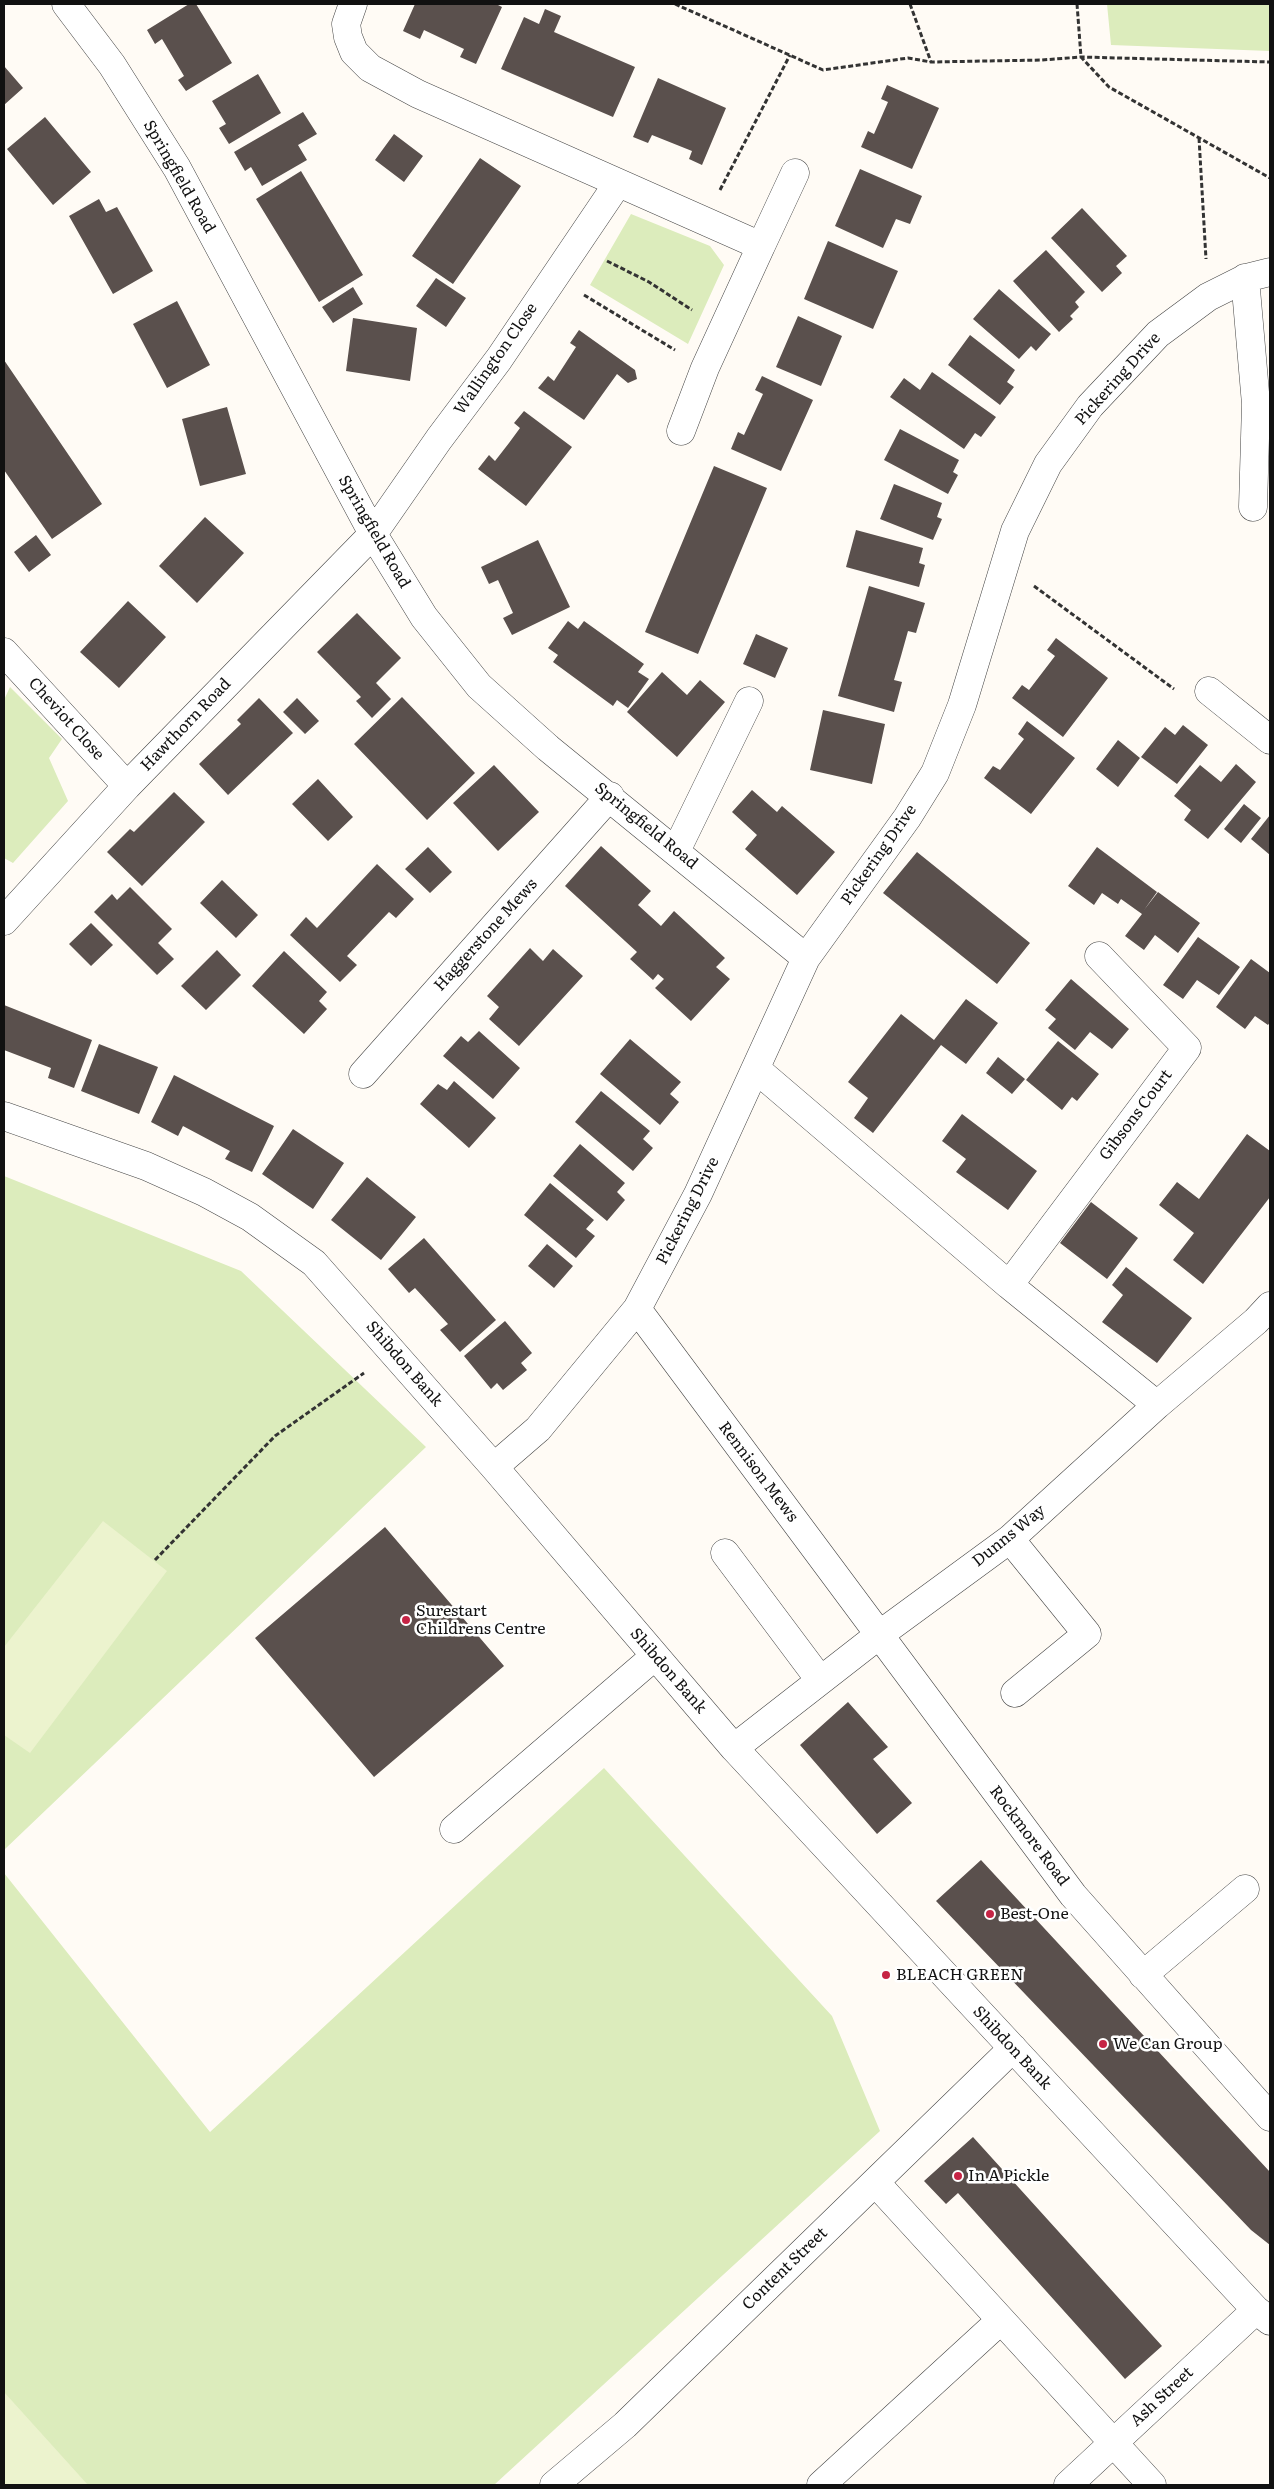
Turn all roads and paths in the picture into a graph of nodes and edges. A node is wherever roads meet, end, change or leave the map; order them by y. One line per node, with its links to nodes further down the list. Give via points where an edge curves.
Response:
1 (66, 4): 24 (street, Springfield Road, via 112,65 177,168)
2 (353, 4): 13 (street, via 346,24 348,37 354,52 370,68 418,94)
3 (675, 4): 6 (path)
4 (910, 4): 8 (path)
5 (1078, 4): 7 (path)
6 (790, 55): 8 (path, via 824,70 908,58); 14 (path)
7 (1081, 57): 8 (path); 9 (path); 10 (path, via 1109,87)
8 (931, 62)
9 (1270, 62)
10 (1199, 137): 12 (path); 19 (path)
11 (795, 173): 16 (street)
12 (1270, 178)
13 (618, 183): 14 (street); 15 (street, Wallington Close)
14 (704, 221): 16 (street)
15 (574, 246): 18 (street, Wallington Close); 20 (path, via 649,282 702,316)
16 (761, 246): 20 (street)
17 (1258, 275): 19 (street, Pickering Drive); 23 (street)
18 (553, 277): 21 (path); 24 (street, Wallington Close, via 499,359)
19 (1208, 297): 25 (street, Pickering Drive, via 1158,334 1090,406 1048,464 1015,531)
20 (720, 333): 21 (street)
21 (705, 368): 22 (street)
22 (681, 431)
23 (1253, 507)
24 (373, 534): 30 (street, Hawthorn Road); 31 (street, Springfield Road, via 424,617 479,686 548,748)
25 (1005, 565): 27 (path, via 1174,690); 35 (street, Pickering Drive, via 962,704 935,773 907,818)
26 (4, 652): 30 (street, Cheviot Close)
27 (1209, 691): 29 (street)
28 (749, 701): 32 (street)
29 (1270, 740)
30 (127, 786): 33 (street, Hawthorn Road)
31 (610, 796): 32 (street, Springfield Road); 37 (street, Haggerstone Mews)
32 (676, 851): 35 (street, Springfield Road)
33 (6, 916)
34 (1099, 956): 39 (street, Gibsons Court, via 1187,1048)
35 (806, 958): 36 (street, Pickering Drive)
36 (756, 1069): 39 (street); 41 (street, Pickering Drive, via 698,1194)
37 (363, 1074)
38 (4, 1116): 42 (street, Shibdon Bank, via 146,1166 250,1217 314,1263)
39 (1009, 1285): 43 (street)
40 (1270, 1306): 43 (street, Dunns Way)
41 (638, 1309): 44 (street, Pickering Drive, via 538,1429); 48 (street, Rennison Mews)
42 (394, 1352): 44 (street, Shibdon Bank); 47 (path, via 275,1436)
43 (1157, 1405): 45 (street, Dunns Way)
44 (494, 1467): 49 (street, Shibdon Bank)
45 (1010, 1539): 48 (street, Dunns Way); 51 (street, via 1087,1634)
46 (725, 1553): 50 (street)
47 (155, 1560)
48 (879, 1635): 50 (street, Dunns Way); 55 (street, Rockmore Road, via 1073,1896)
49 (655, 1656): 52 (street, Shibdon Bank); 53 (street)
50 (820, 1680): 52 (street, Dunns Way)
51 (1015, 1693)
52 (734, 1748): 56 (street, Shibdon Bank)
53 (454, 1829)
54 (1245, 1888): 55 (street)
55 (1143, 1975): 57 (street, Rockmore Road)
56 (1013, 2048): 58 (street, Content Street); 59 (street, Shibdon Bank)
57 (1268, 2112)
58 (875, 2182): 60 (street); 62 (street, Content Street, via 625,2425)
59 (1263, 2315): 61 (street, Ash Street)
60 (1001, 2320): 61 (street); 63 (street)
61 (1113, 2443): 64 (street, Ash Street); 65 (street)
62 (554, 2485)
63 (822, 2485)
64 (1068, 2485)
65 (1152, 2485)

